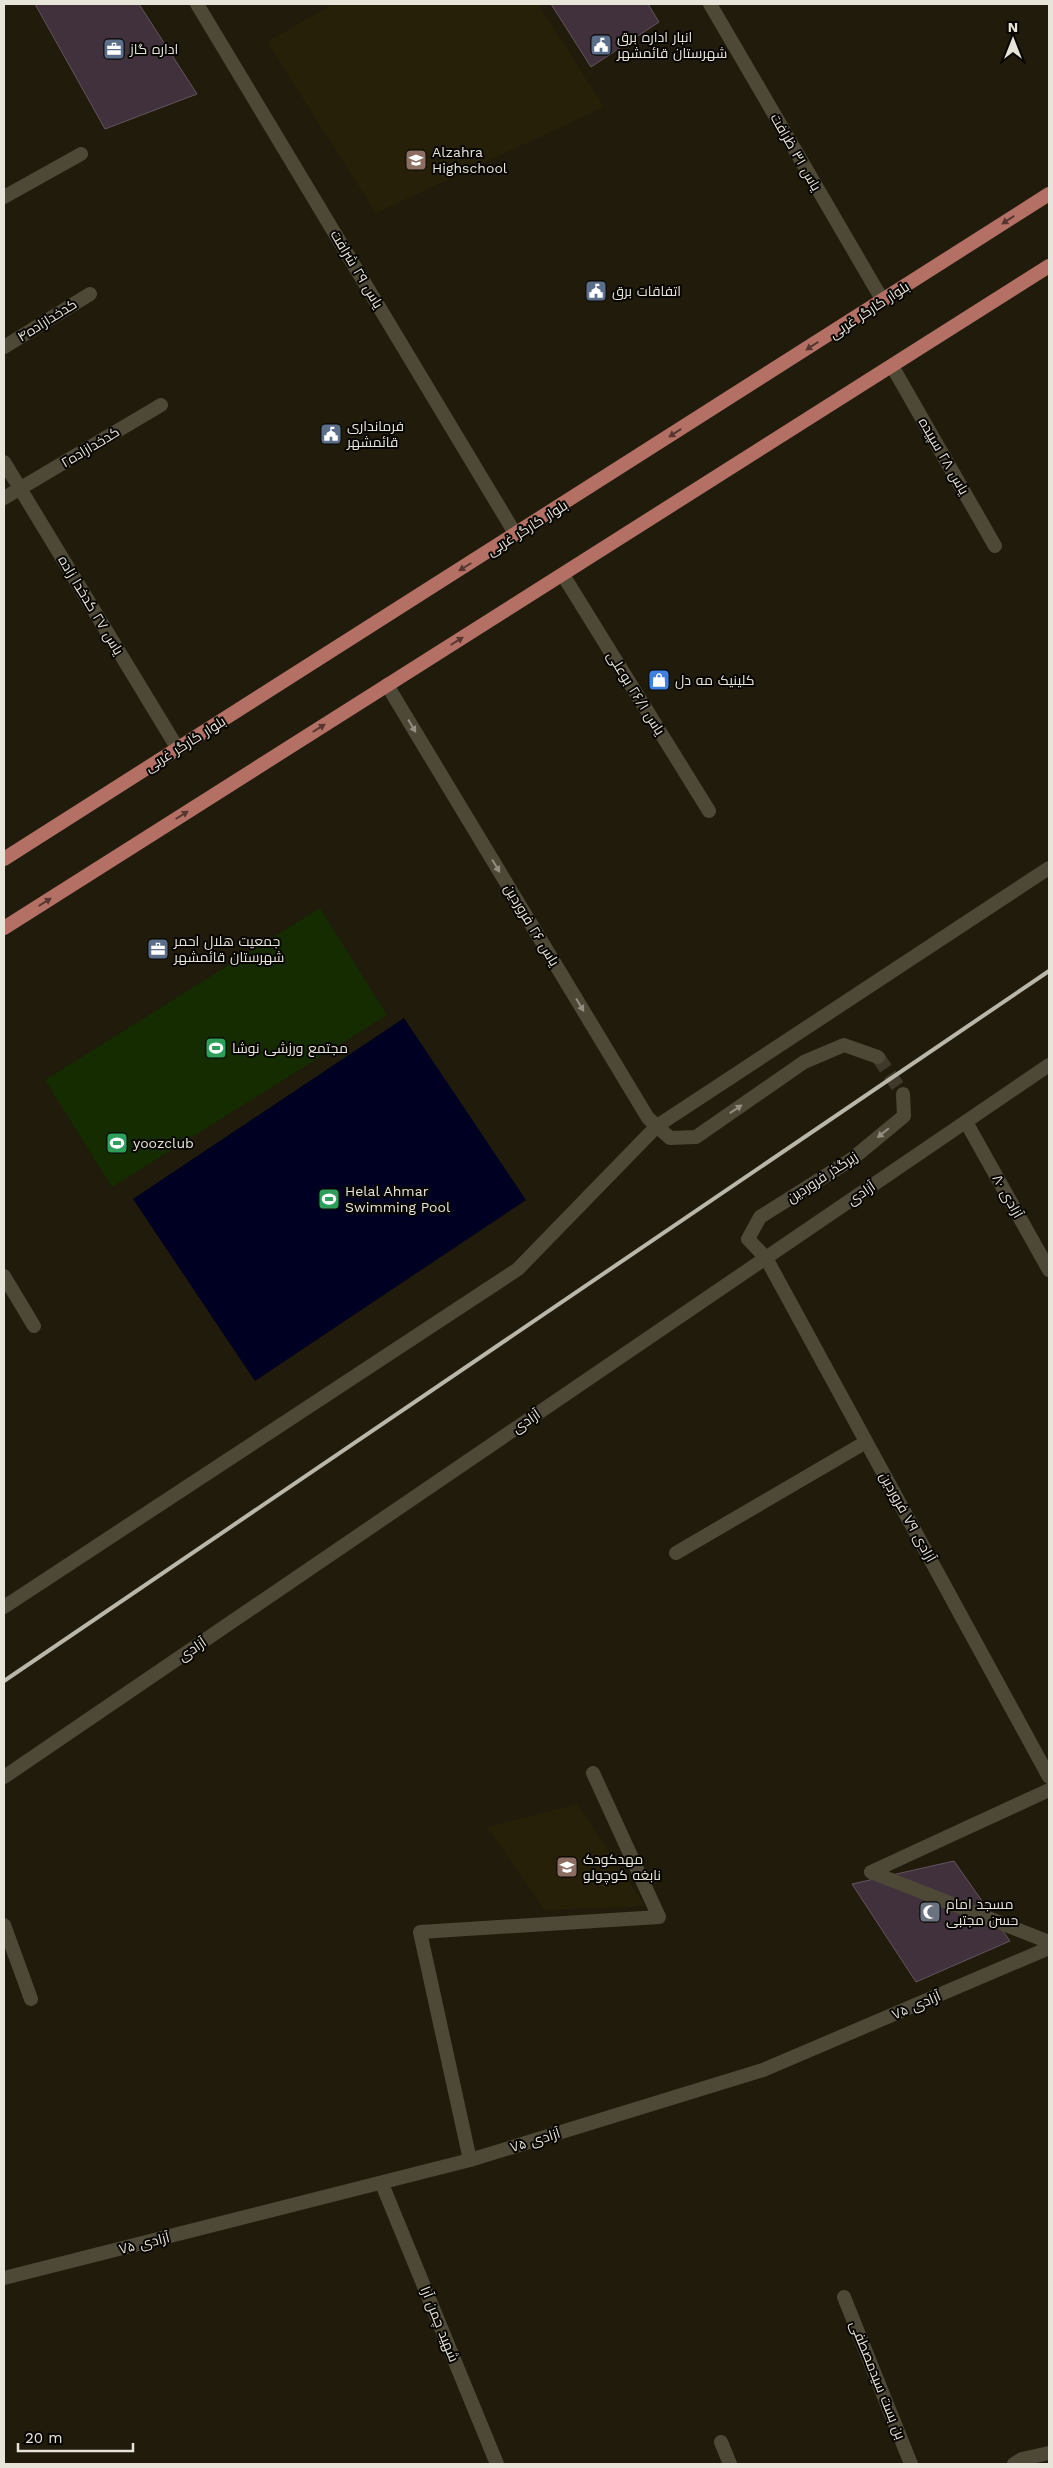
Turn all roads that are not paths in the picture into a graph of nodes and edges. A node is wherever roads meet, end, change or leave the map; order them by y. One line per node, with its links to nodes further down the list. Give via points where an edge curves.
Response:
1 (197, 4): 15 (street, یاس ۲۹ شرافت)
2 (710, 4): 8 (street, یاس ۳۱ ظرافت)
3 (81, 154): 5 (street)
4 (1049, 194): 8 (main road, بلوار کارگر غربی, one-way to 8)
5 (4, 198)
6 (1049, 266): 10 (main road)
7 (90, 294): 9 (street, کدخدازاده۴)
8 (883, 301): 15 (main road, بلوار کارگر غربی, one-way to 15)
9 (4, 347)
10 (892, 366): 16 (street, یاس ۲۸ سپیده); 17 (main road)
11 (161, 405): 13 (street, کدخدازاده۲)
12 (4, 462): 13 (street, یاس ۲۷ کدخدا زاده)
13 (20, 489): 14 (street, کدخدازاده۲); 19 (street, یاس ۲۷ کدخدا زاده)
14 (4, 498)
15 (516, 535): 19 (main road, بلوار کارگر غربی, one-way to 19)
16 (996, 546)
17 (563, 575): 18 (main road, one-way to 17); 20 (street, یاس ۲۶/۱ بوعلی)
18 (387, 685): 23 (main road, one-way to 18); 28 (street, یاس ۲۶ فروردین, one-way to 28, via 648,1118)
19 (178, 749): 21 (main road, بلوار کارگر غربی)
20 (709, 811)
21 (4, 859)
22 (1049, 868): 28 (street)
23 (4, 928)
24 (878, 1057): 28 (street, یاس ۲۶ فروردین, one-way to 24, via 670,1138 696,1137 804,1062 844,1044)
25 (1049, 1065): 27 (street, آزادی)
26 (903, 1094): 29 (street, زیرگذر فروردین, one-way to 29, via 904,1116 852,1159 760,1218 748,1239)
27 (966, 1122): 29 (street, آزادی); 30 (street, آزادی ۸۰)
28 (657, 1126): 35 (street, via 518,1269)
29 (766, 1258): 33 (street, آزادی ۷۹ فروردین); 37 (street, آزادی)
30 (1049, 1270)
31 (4, 1276): 32 (street)
32 (34, 1326)
33 (866, 1442): 34 (street); 38 (street, آزادی ۷۹ فروردین)
34 (676, 1553)
35 (4, 1607)
36 (593, 1773): 44 (street, via 659,1917 420,1932)
37 (4, 1777)
38 (1049, 1777)
39 (1049, 1790): 41 (street, via 871,1872)
40 (4, 1925): 43 (street)
41 (1049, 1942)
42 (1049, 1948): 44 (street, آزادی ۷۵, via 763,2070)
43 (31, 2000)
44 (470, 2160): 45 (street, آزادی ۷۵)
45 (382, 2184): 46 (street, آزادی ۷۵); 50 (street, شهید چمن آرا)
46 (4, 2278)
47 (844, 2297): 52 (street, بن بست سیدمصطفی)
48 (721, 2442): 51 (street)
49 (1049, 2453): 53 (street)
50 (498, 2464)
51 (730, 2464)
52 (911, 2464)
53 (1014, 2464)

